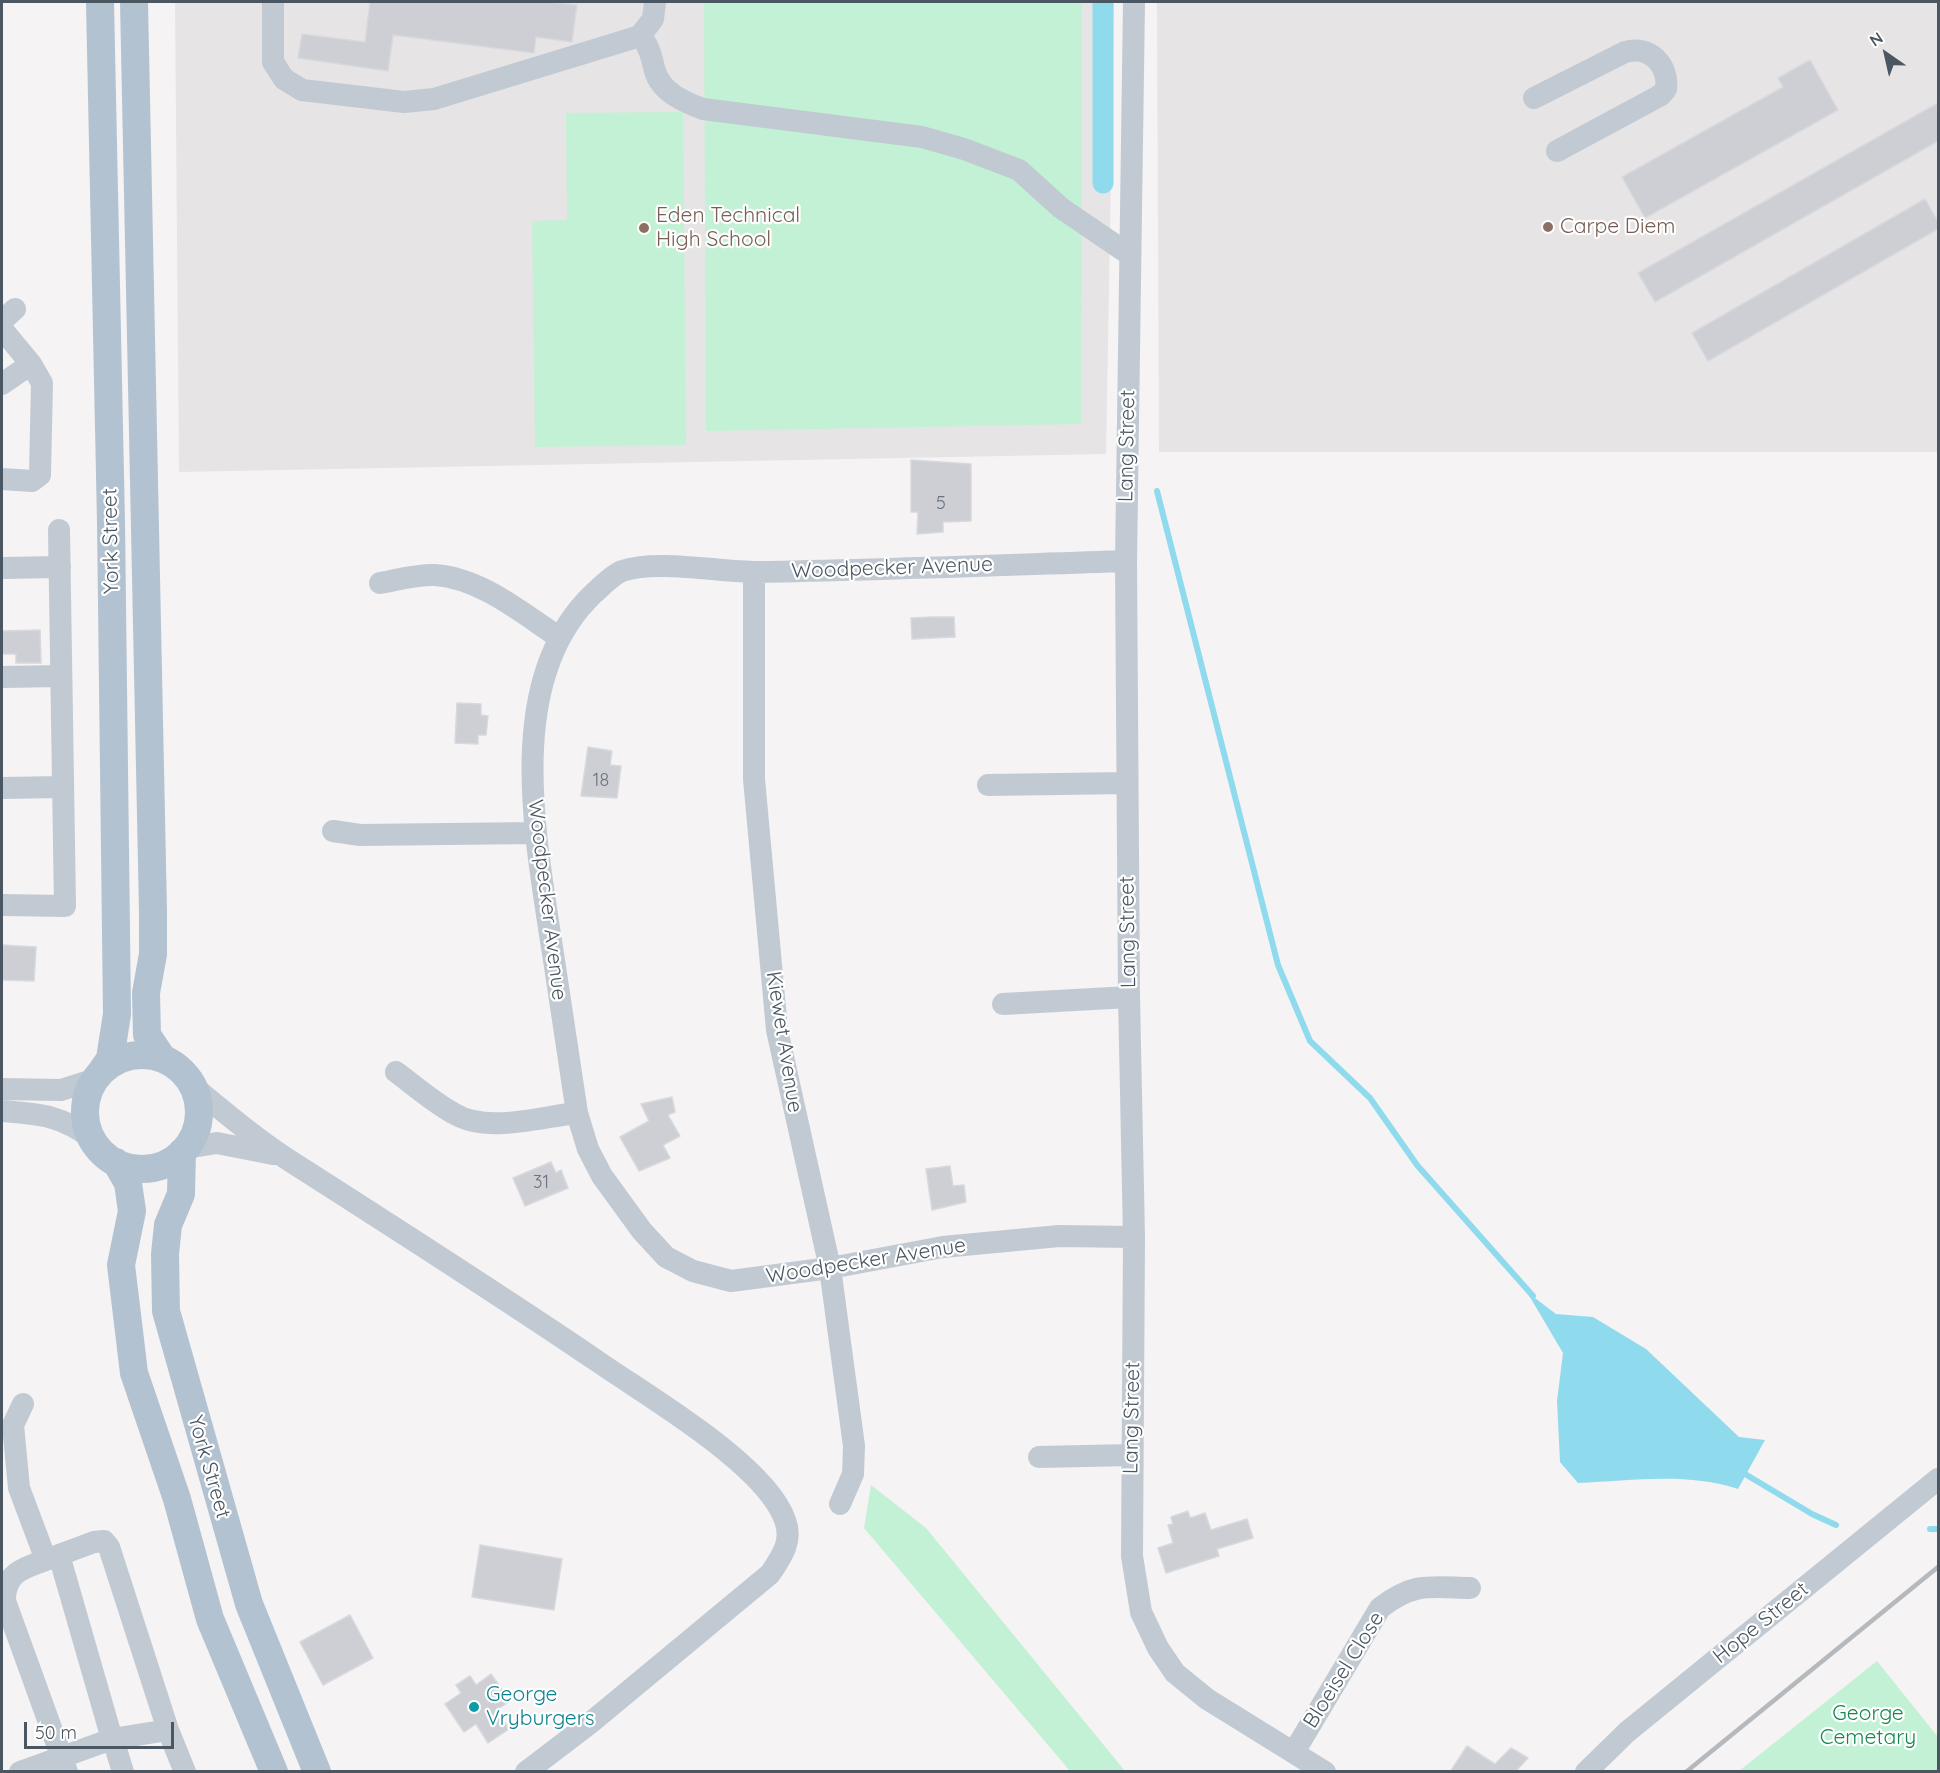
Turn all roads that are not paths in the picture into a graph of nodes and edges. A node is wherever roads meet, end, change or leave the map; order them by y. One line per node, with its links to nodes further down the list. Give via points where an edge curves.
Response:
1 (100, 2): 34 (main road, York Street, via 117,1014 110,1059)
2 (134, 2): 32 (main road, York Street, via 153,911 153,954 146,993 147,1035)
3 (273, 2): 6 (street, via 273,62 284,78 302,90 393,101 434,99)
4 (655, 2): 6 (street, via 652,19)
5 (1134, 2): 9 (street, Lang Street)
6 (640, 36): 9 (street, via 648,44 663,85 688,103 703,109 922,136 964,149 1019,170 1061,208)
7 (1534, 98): 8 (street, via 1637,49 1653,57 1665,74 1666,89 1661,95)
8 (1557, 151)
9 (1130, 255): 15 (street, Lang Street)
10 (2, 329): 11 (street)
11 (31, 364): 12 (street); 13 (street, via 44,391 40,475 32,481)
12 (2, 384)
13 (2, 479)
14 (59, 531): 16 (street)
15 (1126, 561): 18 (street, Woodpecker Avenue); 23 (street, Lang Street)
16 (60, 567): 17 (street); 21 (street)
17 (2, 568)
18 (754, 572): 20 (street, Woodpecker Avenue, via 648,566 621,571 574,612); 43 (street, Kiewet Avenue, via 754,779 777,1030)
19 (380, 583): 20 (street, via 434,575 452,578 492,595)
20 (560, 638): 28 (street, Woodpecker Avenue, via 544,678 537,711 533,763)
21 (61, 676): 22 (street); 25 (street)
22 (2, 677)
23 (1127, 783): 24 (street); 30 (street, Lang Street)
24 (988, 785)
25 (63, 788): 26 (street); 29 (street, via 65,906)
26 (2, 789)
27 (333, 831): 28 (street, via 360,835)
28 (535, 833): 37 (street, Woodpecker Avenue)
29 (2, 905)
30 (1129, 997): 31 (street); 42 (street, Lang Street)
31 (1002, 1004)
32 (163, 1059): 34 (main road, via 152,1055 128,1056 106,1067); 35 (main road, York Street, via 181,1070)
33 (396, 1072): 37 (street, via 454,1114 474,1121 494,1123)
34 (97, 1077): 36 (street, via 60,1090); 38 (main road, York Street, via 89,1090 85,1115)
35 (194, 1087): 39 (main road, York Street, via 198,1125); 40 (street)
36 (2, 1095): 38 (street, via 78,1128)
37 (577, 1113): 43 (street, Woodpecker Avenue, via 588,1149 602,1176 666,1257 732,1281)
38 (92, 1139): 41 (main road, York Street)
39 (184, 1150): 40 (street, via 217,1143); 41 (main road, via 173,1160 150,1168 138,1169); 59 (main road, York Street, via 181,1194 168,1225 166,1311 249,1604)
40 (286, 1158): 60 (street, via 511,1302 725,1449 771,1494 785,1520 789,1539 770,1574)
41 (116, 1162): 58 (main road, York Street, via 128,1184 132,1211 121,1265 134,1373 177,1498 210,1619)
42 (1134, 1237): 43 (street, Woodpecker Avenue, via 1059,1236 966,1245); 45 (street, Lang Street)
43 (830, 1268): 48 (street, Kiewet Avenue, via 854,1446 853,1474)
44 (23, 1404): 49 (street, via 14,1425 19,1488)
45 (1131, 1455): 46 (street); 53 (street, Lang Street, via 1132,1556 1141,1612 1158,1648 1175,1673 1206,1699)
46 (1039, 1457)
47 (1938, 1479): 62 (street, Hope Street, via 1627,1732)
48 (840, 1504)
49 (53, 1558): 51 (street, via 94,1542 104,1541 109,1547); 52 (street); 54 (street, via 20,1570 8,1581 5,1601)
50 (1470, 1588): 53 (street, Bloeisel Close, via 1423,1587 1400,1593 1380,1608)
51 (168, 1730): 52 (street); 57 (street)
52 (112, 1739): 54 (street); 56 (street)
53 (1293, 1752): 61 (street, Lang Street)
54 (65, 1764): 55 (street)
55 (20, 1772)
56 (123, 1772)
57 (185, 1772)
58 (274, 1772)
59 (317, 1772)
60 (526, 1772)
61 (1325, 1772)
62 (1586, 1772)

